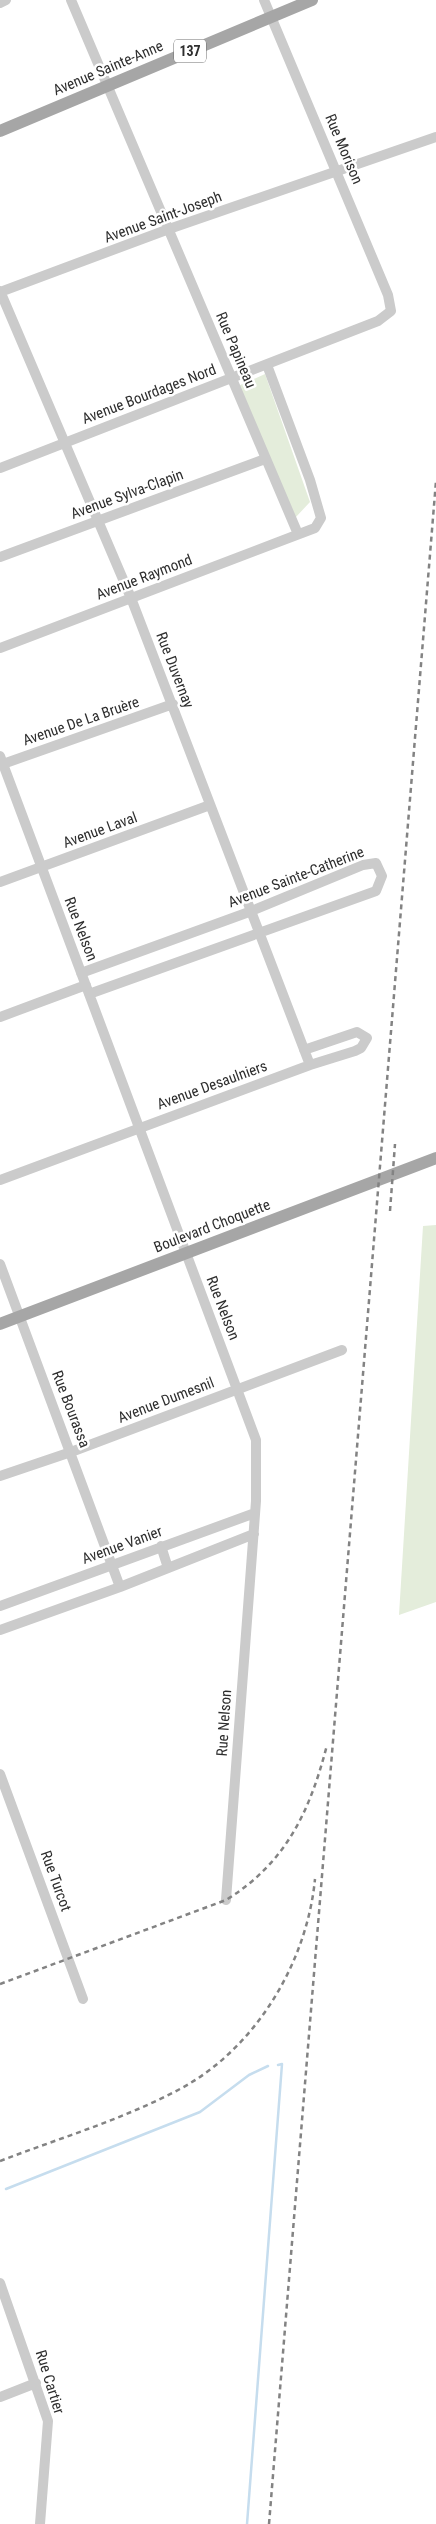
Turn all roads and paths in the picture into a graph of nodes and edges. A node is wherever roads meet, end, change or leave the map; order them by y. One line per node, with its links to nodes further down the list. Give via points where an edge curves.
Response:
1 (6, 0): 5 (street)
2 (71, 0): 7 (street, Rue Papineau)
3 (264, 0): 6 (street, Rue Morison)
4 (312, 0): 6 (main road, Avenue Sainte-Anne / 137)
5 (0, 2)
6 (271, 17): 7 (main road, Avenue Sainte-Anne / 137); 10 (street, Rue Morison)
7 (109, 86): 8 (main road, Avenue Sainte-Anne / 137); 11 (street, Rue Papineau)
8 (0, 131)
9 (436, 137): 10 (street, Avenue Saint-Joseph)
10 (338, 172): 11 (street, Avenue Saint-Joseph); 13 (street, Rue Morison, via 388,295)
11 (170, 229): 12 (street, Avenue Saint-Joseph); 15 (street, Rue Papineau)
12 (0, 292): 16 (street, Rue Duvernay)
13 (391, 311): 14 (street, Avenue Bourdages Nord, via 378,321)
14 (267, 365): 15 (street, Avenue Bourdages Nord); 20 (street, Rue Papineau, via 321,518 315,528)
15 (232, 378): 16 (street, Avenue Bourdages Nord); 17 (street, Rue Papineau)
16 (65, 443): 18 (street, Avenue Bourdages Nord); 19 (street, Rue Duvernay)
17 (266, 459): 19 (street, Avenue Sylva-Clapin); 20 (street, Rue Papineau)
18 (0, 468)
19 (98, 521): 21 (street, Avenue Sylva-Clapin); 22 (street, Rue Duvernay)
20 (298, 534): 22 (street, Avenue Raymond)
21 (0, 558)
22 (131, 598): 23 (street, Avenue Raymond); 24 (street, Rue Duvernay)
23 (0, 648)
24 (173, 704): 25 (street, Avenue De La Bruère); 26 (street, Rue Duvernay)
25 (1, 761): 27 (street, Rue Nelson)
26 (210, 805): 27 (street, Avenue Laval); 29 (street, Rue Duvernay)
27 (42, 867): 28 (street, Avenue Laval); 31 (street, Rue Nelson)
28 (0, 882)
29 (249, 912): 30 (street, Rue Duvernay); 30 (street, Avenue Sainte-Catherine, via 363,865 376,863 382,876 376,891); 31 (street, Avenue Sainte-Catherine)
30 (260, 933): 32 (street, Avenue Sainte-Catherine); 34 (street, Rue Duvernay)
31 (81, 973): 32 (street, Rue Nelson)
32 (88, 990): 33 (street, Avenue Sainte-Catherine); 36 (street, Rue Nelson)
33 (0, 1016)
34 (304, 1050): 35 (street, Rue Duvernay); 35 (street, Avenue Desaulniers, via 358,1032 367,1038 362,1048)
35 (310, 1065): 36 (street, Avenue Desaulniers)
36 (139, 1127): 38 (street, Avenue Desaulniers); 39 (street, Rue Nelson)
37 (436, 1158): 39 (main road, Boulevard Choquette)
38 (0, 1180)
39 (186, 1253): 41 (main road, Boulevard Choquette); 44 (street, Rue Nelson)
40 (0, 1264): 41 (street, Rue Bourassa)
41 (20, 1316): 42 (main road, Boulevard Choquette); 45 (street, Rue Bourassa)
42 (0, 1324)
43 (342, 1350): 44 (street, Avenue Dumesnil)
44 (238, 1390): 45 (street, Avenue Dumesnil); 47 (street, Rue Nelson, via 256,1440)
45 (71, 1452): 46 (street, Avenue Dumesnil); 50 (street, Rue Bourassa)
46 (0, 1476)
47 (255, 1513): 48 (street, Rue Nelson); 49 (street, Avenue Vanier)
48 (254, 1534): 51 (street); 56 (street, Rue Nelson)
49 (161, 1546): 50 (street, Avenue Vanier); 51 (street)
50 (111, 1564): 52 (street, Rue Bourassa); 53 (street, Avenue Vanier)
51 (168, 1568): 52 (street)
52 (120, 1587): 54 (street)
53 (0, 1606)
54 (0, 1630)
55 (0, 1774): 57 (street, Rue Turcot)
56 (226, 1900)
57 (83, 1999)
58 (0, 2283): 59 (street, Rue Cartier)
59 (36, 2383): 60 (street); 61 (street, Rue Cartier, via 48,2420)
60 (0, 2397)
61 (40, 2524)

